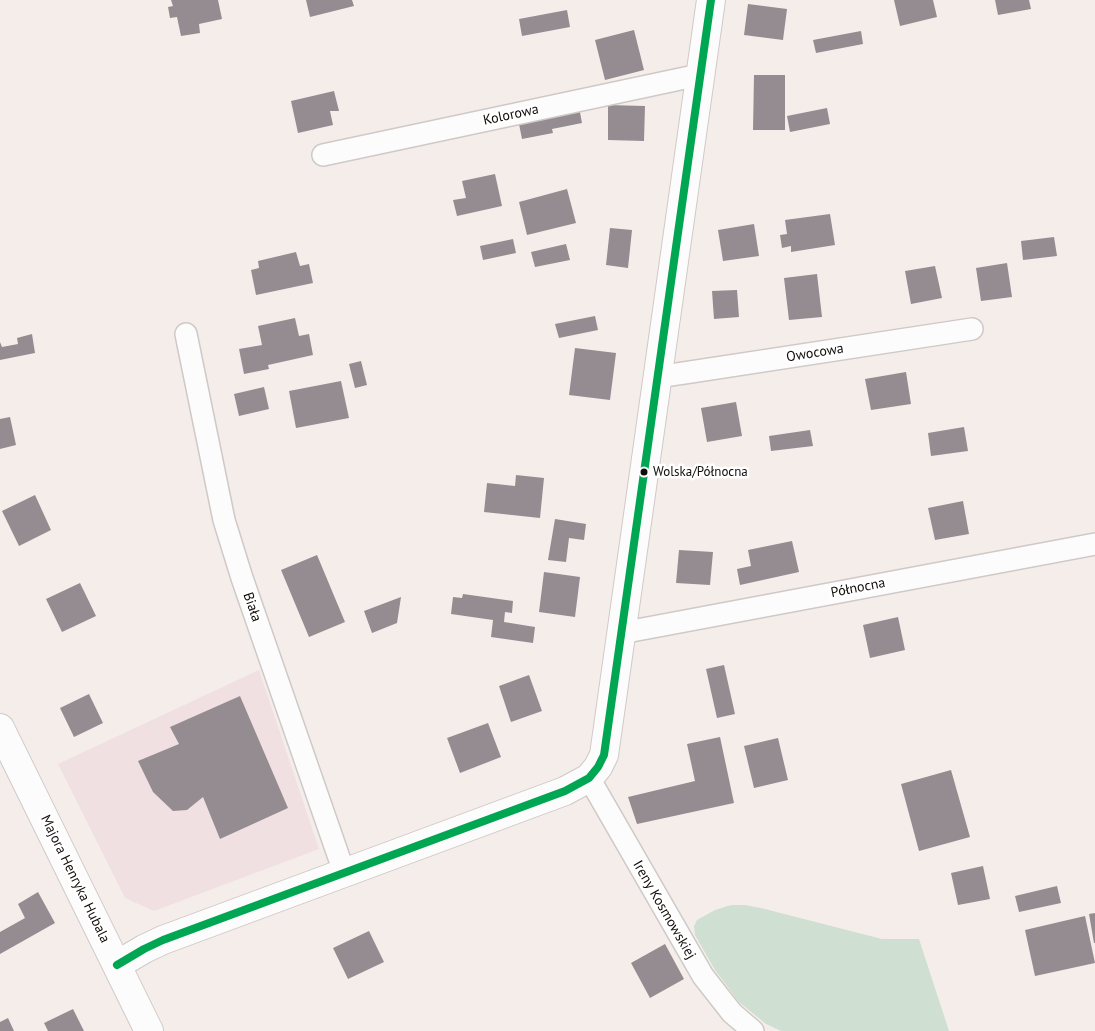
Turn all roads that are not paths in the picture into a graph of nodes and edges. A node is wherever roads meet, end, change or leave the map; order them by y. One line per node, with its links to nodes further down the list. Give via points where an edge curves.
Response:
1 (711, 0): 2 (street)
2 (699, 75): 3 (street, Kolorowa); 6 (street)
3 (323, 155)
4 (972, 329): 6 (street, Owocowa, via 684,373)
5 (186, 334): 11 (street, Biała, via 224,520)
6 (658, 374): 8 (street)
7 (1095, 544): 8 (street, Północna)
8 (621, 633): 10 (street, via 604,755)
9 (0, 728): 12 (street, Majora Henryka Hubala)
10 (589, 778): 11 (street, via 565,791); 14 (street, Ireny Kosmowskiej, via 703,976 732,1013)
11 (344, 872): 12 (street, via 163,940)
12 (117, 965): 13 (street, Majora Henryka Hubala)
13 (149, 1031)
14 (753, 1031)

